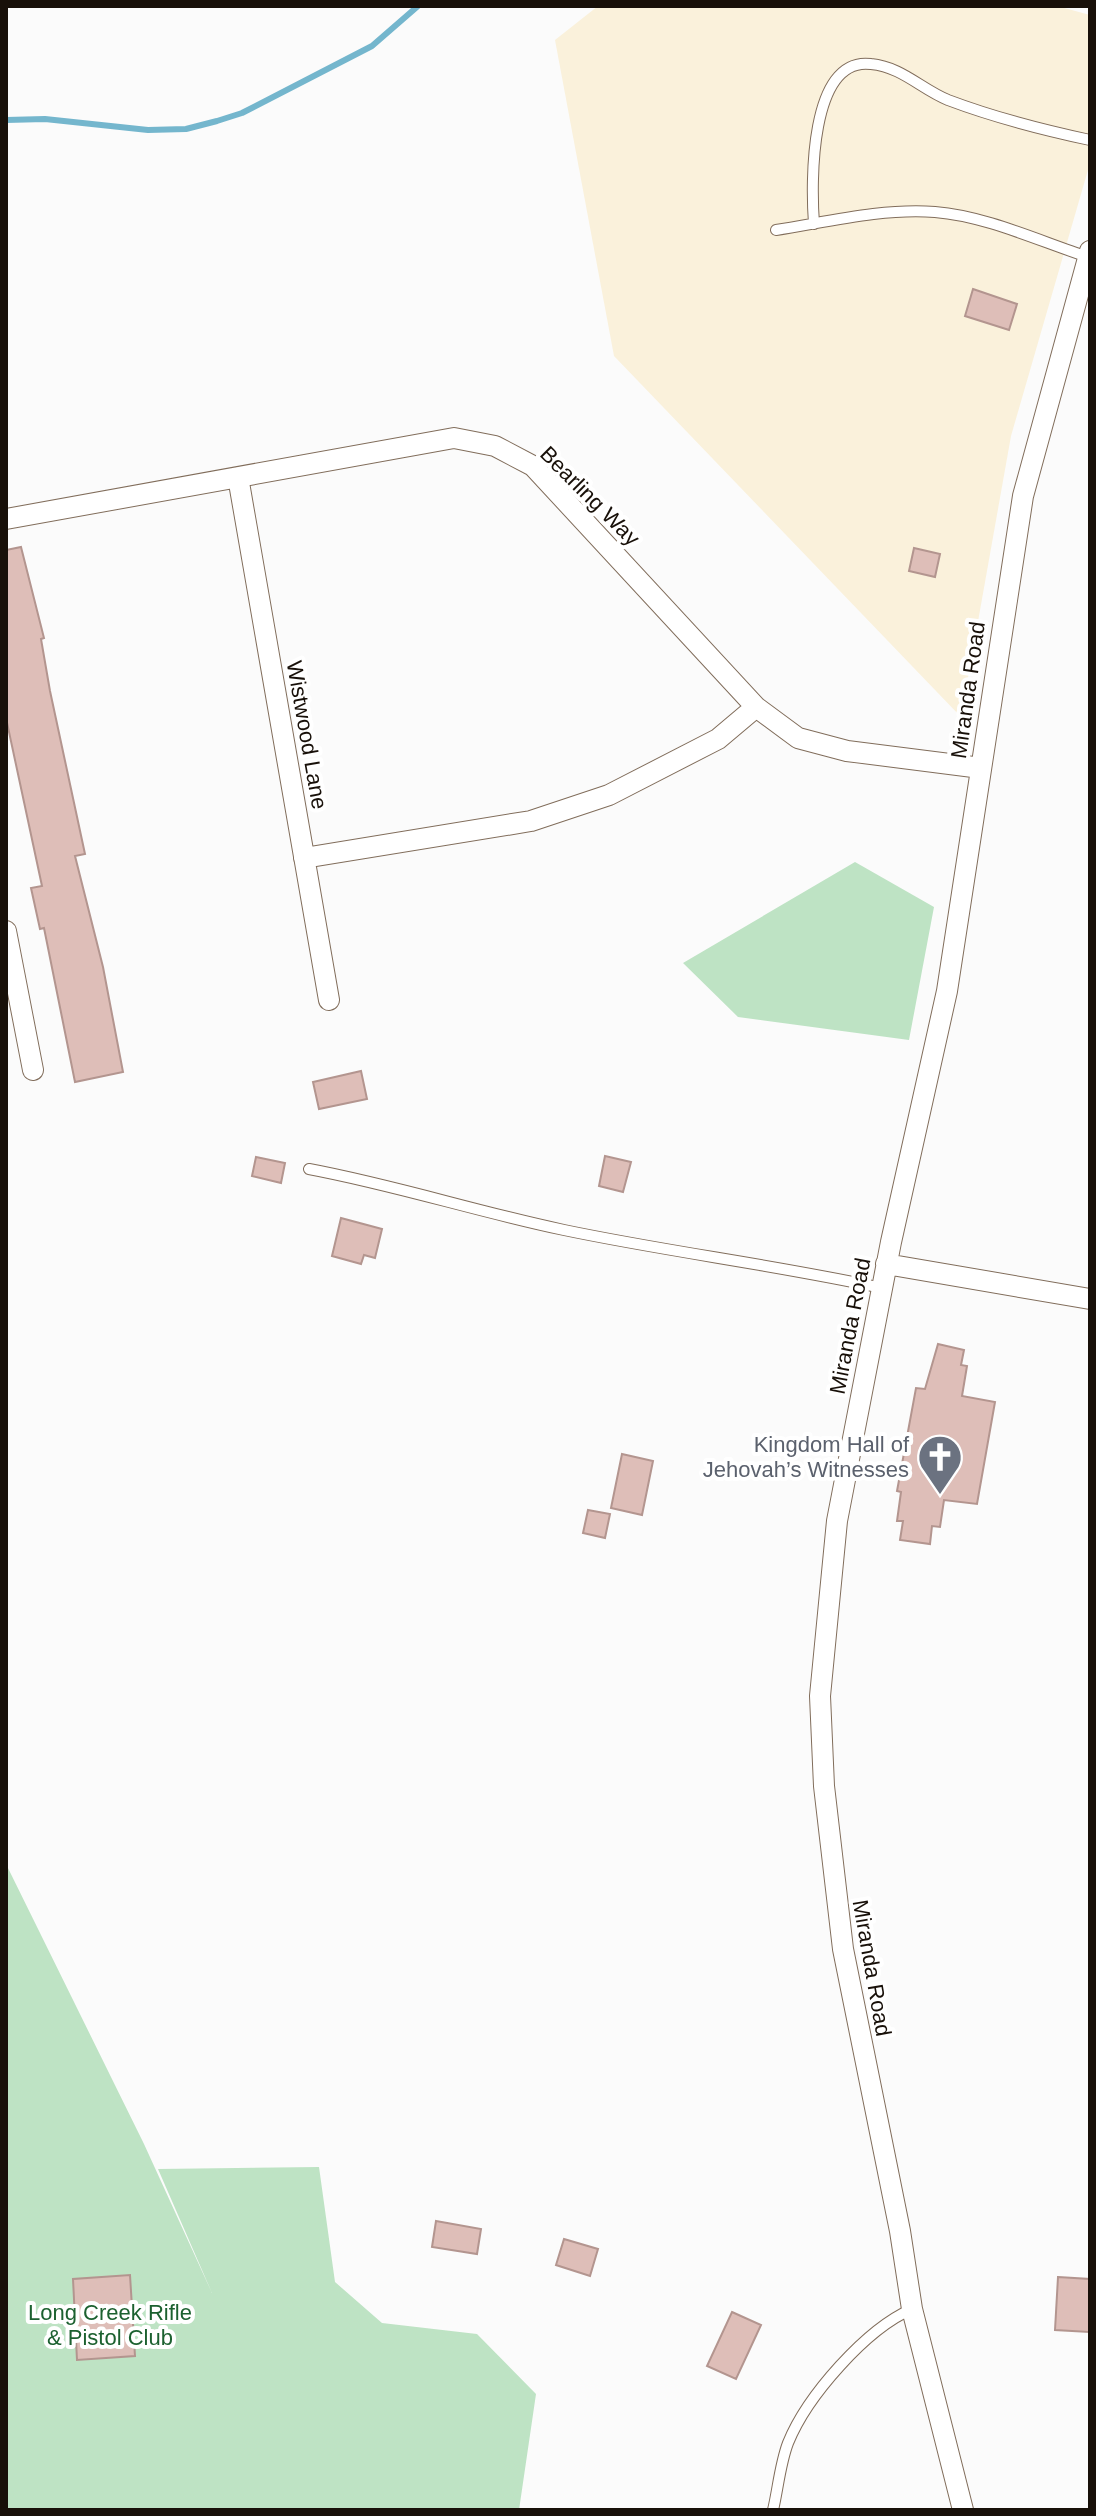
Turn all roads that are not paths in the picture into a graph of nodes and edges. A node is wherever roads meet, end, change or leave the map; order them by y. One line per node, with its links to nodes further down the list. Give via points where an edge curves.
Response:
1 (1090, 140): 2 (lane, via 949,100 900,71 862,63 836,76 826,93 816,158)
2 (814, 224): 3 (lane); 4 (lane, via 935,212)
3 (776, 230)
4 (1089, 254): 8 (street, Miranda Road, via 1023,496)
5 (238, 477): 6 (street, Bearling Way); 7 (street, Bearling Way, via 454,438 495,446 533,466); 9 (street, Wistwood Lane)
6 (6, 519)
7 (756, 707): 8 (street, Bearling Way, via 798,738 847,751); 9 (street, via 718,739 583,804 531,821)
8 (981, 768): 14 (street, Miranda Road, via 947,991)
9 (304, 858): 11 (street, Wistwood Lane)
10 (6, 931): 12 (street)
11 (329, 1000)
12 (33, 1070)
13 (309, 1169): 15 (lane, via 566,1231)
14 (886, 1264): 15 (street, Miranda Road); 16 (street)
15 (882, 1288): 17 (street, Miranda Road, via 830,1568 821,1739 843,1949)
16 (1090, 1299)
17 (912, 2309): 18 (lane, via 887,2320 817,2392 788,2444); 19 (street, Miranda Road)
18 (773, 2510)
19 (963, 2510)

